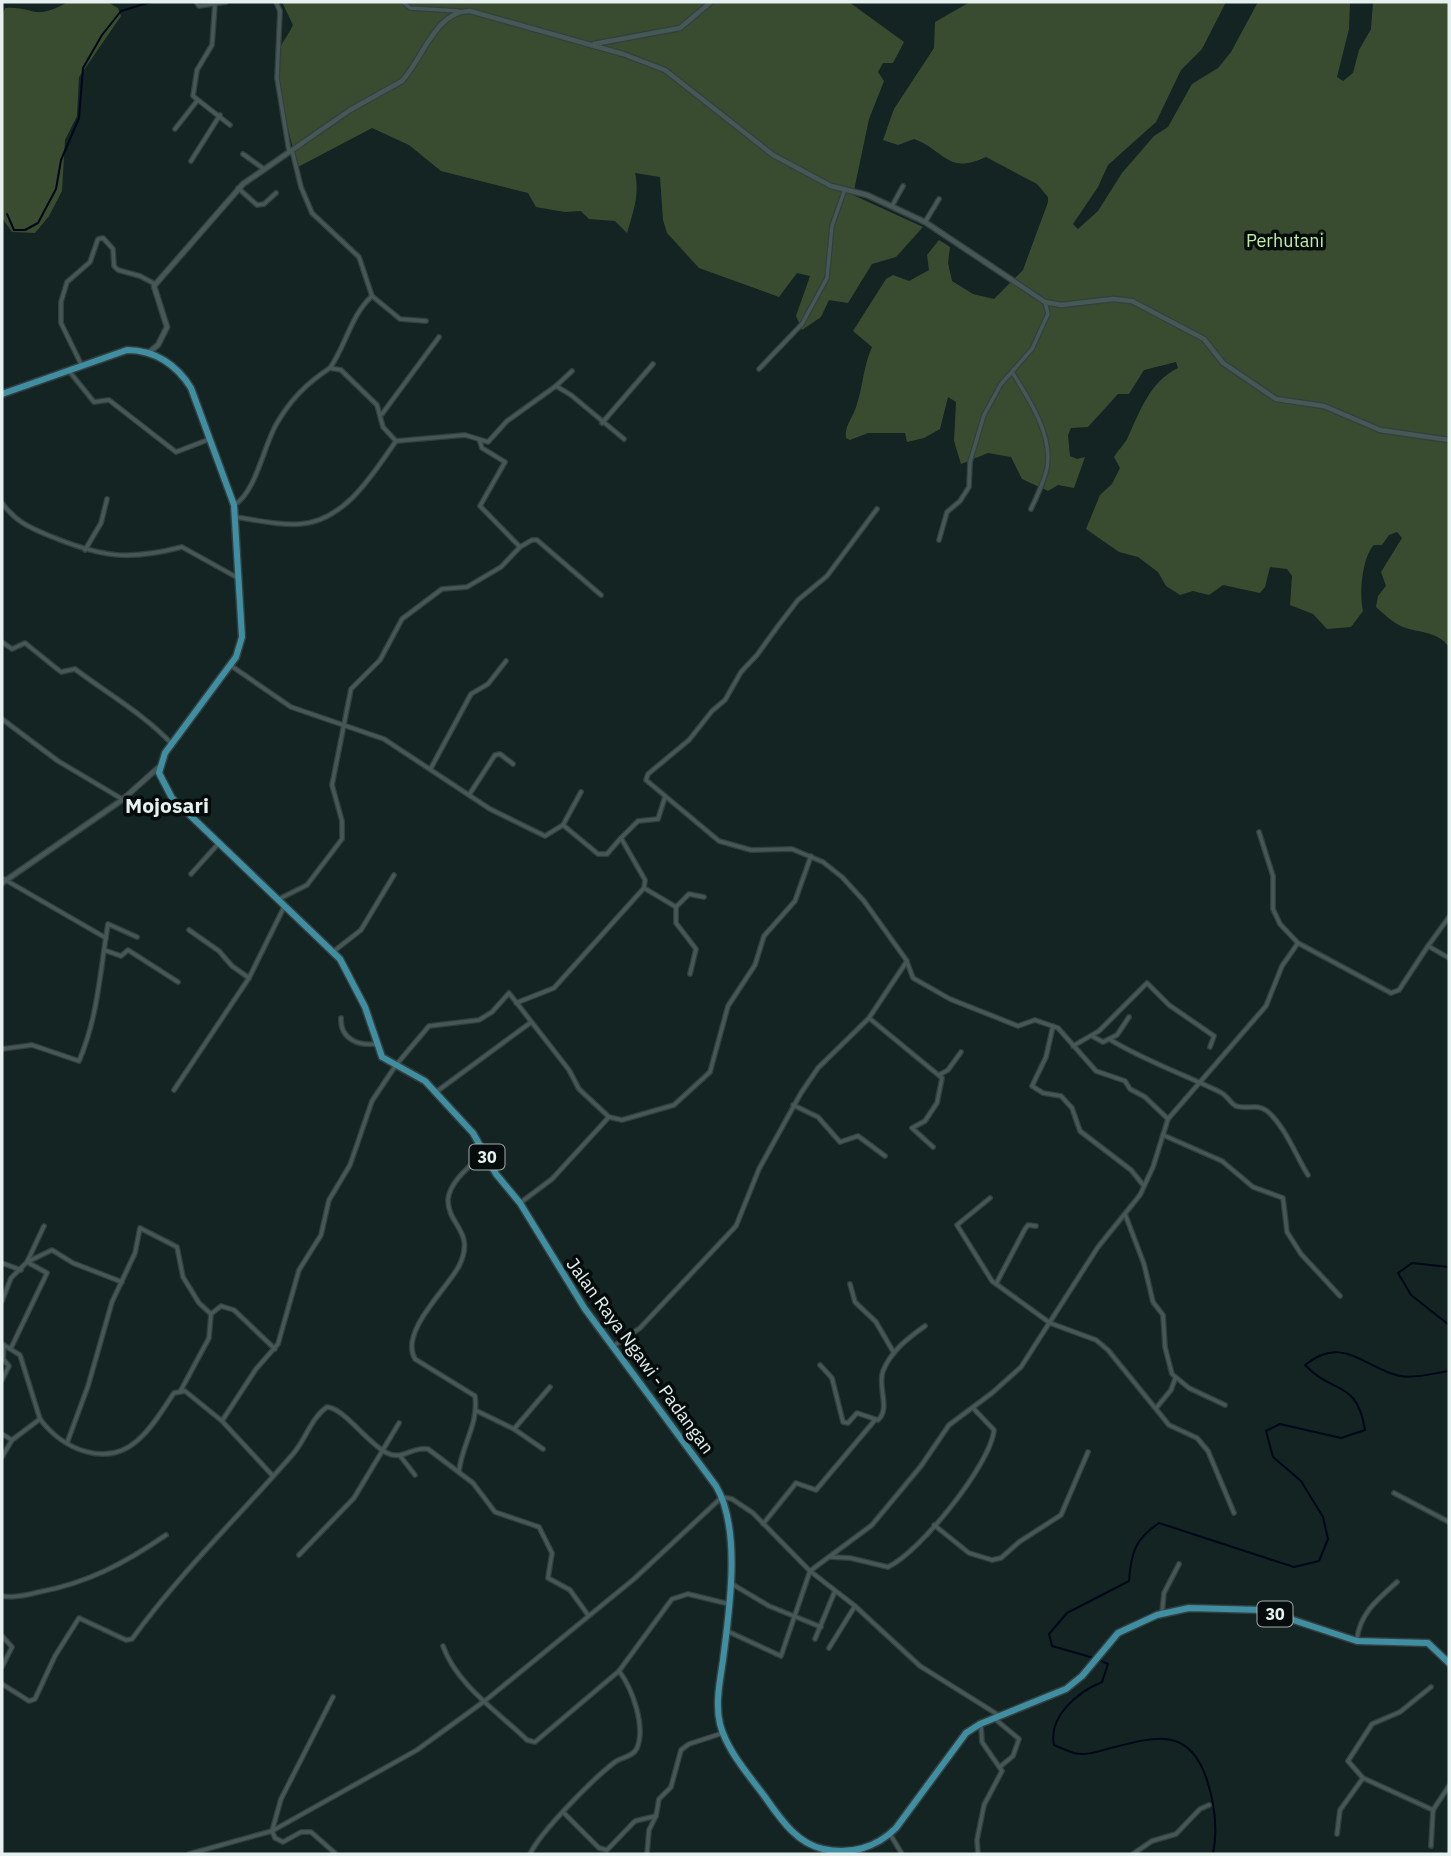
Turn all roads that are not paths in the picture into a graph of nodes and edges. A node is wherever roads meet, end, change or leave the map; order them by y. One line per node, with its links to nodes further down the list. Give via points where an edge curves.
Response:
1 (196, 2): 6 (street, via 198,6)
2 (226, 2): 6 (street)
3 (276, 2): 13 (street, via 280,10 278,89)
4 (403, 2): 7 (street, via 410,8)
5 (711, 2): 8 (street, via 680,28)
6 (215, 5): 9 (street, via 212,46 196,73 193,96)
7 (458, 11): 8 (street, via 498,16); 13 (street, via 443,21 402,81)
8 (591, 45): 19 (street, via 665,70 773,155)
9 (198, 100): 10 (street); 12 (street)
10 (220, 115): 11 (street); 15 (street)
11 (230, 125)
12 (174, 129)
13 (291, 150): 16 (street); 25 (street, via 312,213 359,257)
14 (243, 154): 16 (street)
15 (191, 162)
16 (264, 169): 18 (street)
17 (904, 186): 22 (street)
18 (238, 188): 20 (street, via 257,205); 24 (street)
19 (845, 189): 22 (street); 33 (street, via 832,226 827,278 802,324)
20 (276, 193)
21 (939, 199): 23 (street)
22 (892, 206): 23 (street)
23 (925, 222): 26 (street)
24 (155, 284): 29 (street, via 167,327 156,348); 31 (street, via 118,270 110,244 98,239 90,262 67,282 61,302 61,323)
25 (372, 296): 27 (street, via 404,321); 32 (street, via 357,312 346,343)
26 (1045, 302): 36 (street, via 1045,324 1030,353); 43 (street, via 1132,301 1204,339 1223,363 1271,397 1324,406 1380,430)
27 (426, 321)
28 (439, 337): 39 (street)
29 (148, 353): 31 (highway, via 120,352); 41 (highway, via 173,366 186,380)
30 (653, 364): 40 (street)
31 (82, 366): 34 (highway)
32 (330, 368): 39 (street, via 341,370); 48 (street, via 295,396 276,424 245,494)
33 (759, 369)
34 (69, 371): 38 (highway); 41 (street, via 94,402 109,400 176,452)
35 (572, 371): 37 (street)
36 (1012, 372): 50 (street, via 1031,401 1046,449 1047,468); 52 (street, via 984,415 970,462 969,487 947,512)
37 (556, 386): 40 (street); 45 (street, via 507,421 491,440)
38 (2, 394)
39 (382, 414): 44 (street, via 383,427)
40 (602, 423): 42 (street)
41 (210, 439): 48 (highway)
42 (624, 439)
43 (1449, 440)
44 (396, 441): 45 (street, via 465,435); 51 (street, via 363,487 334,511 304,524)
45 (480, 442): 53 (street, via 505,462 480,506)
46 (107, 499): 54 (street, via 101,523)
47 (2, 503): 54 (street, via 22,525)
48 (234, 505): 51 (highway)
49 (877, 509): 68 (street, via 827,576 798,600 778,625 725,700 689,740 648,774 646,782)
50 (1031, 509)
51 (236, 517): 55 (highway)
52 (939, 540)
53 (520, 547): 56 (street, via 537,540); 61 (street, via 501,567 467,587 442,589 402,619 380,660 349,692)
54 (85, 550): 55 (street, via 135,557 182,547)
55 (240, 579): 59 (highway, via 241,644)
56 (601, 594)
57 (2, 642): 62 (street, via 12,649 23,642 59,671 75,669 146,717)
58 (506, 662): 65 (street, via 488,684 471,694)
59 (230, 666): 61 (street, via 291,707); 62 (highway)
60 (2, 719): 69 (street)
61 (346, 724): 65 (street); 80 (street, via 332,785 342,839 307,885)
62 (172, 744): 64 (highway)
63 (513, 764): 67 (street, via 495,755)
64 (159, 767): 69 (street); 73 (highway, Jalan Raya Ngawi - Padangan / 30, via 168,793)
65 (431, 768): 67 (street)
66 (581, 792): 70 (street)
67 (470, 795): 70 (street, via 545,836)
68 (664, 797): 72 (street, via 658,819 638,821); 74 (street, via 719,841 751,850 785,849)
69 (122, 800): 77 (street)
70 (562, 825): 72 (street, via 598,854 607,854)
71 (1259, 832): 87 (street, via 1273,876 1273,909 1281,926)
72 (621, 838): 78 (street, via 645,880)
73 (219, 842): 75 (street); 80 (highway, Jalan Raya Ngawi - Padangan / 30)
74 (811, 856): 92 (street, via 849,884); 115 (street, via 795,901 764,936 755,965 728,1006 710,1072 674,1105 622,1120)
75 (191, 874)
76 (394, 875): 90 (street, via 360,930)
77 (3, 880): 86 (street)
78 (644, 888): 82 (street); 96 (street, via 554,988)
79 (704, 897): 82 (street, via 689,894)
80 (277, 900): 81 (highway, Jalan Raya Ngawi - Padangan / 30)
81 (284, 907): 90 (highway, Jalan Raya Ngawi - Padangan / 30); 94 (street)
82 (676, 907): 93 (street, via 677,923 696,949)
83 (1449, 917): 88 (street)
84 (189, 930): 94 (street)
85 (137, 937): 86 (street, via 109,923)
86 (106, 938): 89 (street)
87 (1298, 943): 88 (street, via 1391,993 1399,990); 111 (street, via 1282,966 1266,1006)
88 (1427, 946): 91 (street)
89 (104, 950): 95 (street, via 121,956 128,950); 107 (street, via 91,1027 79,1061 32,1045)
90 (334, 951): 104 (highway, Jalan Raya Ngawi - Padangan / 30, via 361,998)
91 (1449, 958)
92 (907, 961): 99 (street); 101 (street, via 913,978 950,999 1017,1026 1035,1020)
93 (690, 974)
94 (249, 978): 112 (street)
95 (178, 982)
96 (516, 1003): 100 (street); 109 (street, via 509,993 479,1020 429,1026)
97 (1129, 1017): 103 (street)
98 (341, 1018): 104 (street, via 345,1035)
99 (869, 1018): 110 (street); 114 (street, via 818,1068)
100 (530, 1022): 113 (street); 115 (street, via 579,1089)
101 (1053, 1026): 105 (street); 122 (street, via 1046,1057 1032,1086 1060,1096 1072,1108 1080,1130)
102 (1092, 1036): 103 (street, via 1101,1042); 105 (street); 106 (street, via 1147,982 1169,1006 1214,1036)
103 (1109, 1039): 111 (street)
104 (377, 1044): 109 (highway, Jalan Raya Ngawi - Padangan / 30, via 382,1057)
105 (1073, 1046): 116 (street, via 1096,1071 1125,1081)
106 (1210, 1047)
107 (2, 1049)
108 (961, 1052): 110 (street)
109 (396, 1065): 113 (highway, Jalan Raya Ngawi - Padangan / 30); 142 (street, via 370,1105 350,1166 329,1200 321,1236 301,1264)
110 (939, 1075): 118 (street, via 937,1103 925,1121 912,1128)
111 (1199, 1085): 116 (street); 121 (street, via 1219,1092 1236,1106 1267,1111)
112 (174, 1090)
113 (436, 1092): 119 (highway, Jalan Raya Ngawi - Padangan / 30)
114 (793, 1105): 120 (street, via 818,1117 840,1142 858,1136); 140 (street, via 736,1226 640,1328)
115 (608, 1117): 124 (street, via 552,1179)
116 (1168, 1119): 117 (street)
117 (1163, 1135): 122 (street); 134 (street, via 1222,1161 1253,1186 1283,1198 1287,1233)
118 (933, 1147)
119 (485, 1152): 124 (highway, Jalan Raya Ngawi - Padangan / 30); 152 (street, via 451,1191 448,1201 465,1249 455,1273 415,1329 411,1352 415,1359 474,1393)
120 (885, 1156)
121 (1308, 1175)
122 (1144, 1186): 125 (street)
123 (990, 1198): 133 (street, via 957,1225)
124 (520, 1203): 140 (highway, Jalan Raya Ngawi - Padangan / 30)
125 (1125, 1214): 137 (street, via 1098,1247); 145 (street, via 1153,1302 1163,1315 1165,1347)
126 (44, 1226): 128 (street)
127 (1036, 1226): 133 (street, via 1025,1229)
128 (27, 1262): 130 (street); 131 (street, via 52,1250); 141 (street, via 45,1270 46,1276)
129 (2, 1263): 130 (street)
130 (21, 1270): 135 (street, via 13,1275)
131 (122, 1282): 136 (street, via 142,1228 177,1247 183,1277); 160 (street)
132 (850, 1284): 143 (street, via 855,1302 876,1322)
133 (996, 1284): 137 (street)
134 (1340, 1296)
135 (2, 1301)
136 (211, 1314): 142 (street, via 221,1306 231,1308); 148 (street, via 209,1338)
137 (1050, 1323): 150 (street, via 1096,1340); 151 (street, via 1018,1371)
138 (925, 1326): 143 (street)
139 (3, 1344): 141 (street); 146 (street, via 3,1359 9,1366)
140 (612, 1347): 170 (highway, Jalan Raya Ngawi - Padangan / 30)
141 (11, 1348): 153 (street, via 22,1358)
142 (275, 1349): 155 (street)
143 (894, 1353): 154 (street, via 881,1376 883,1414)
144 (820, 1365): 154 (street, via 832,1378 843,1422 858,1413)
145 (1175, 1379): 149 (street); 150 (street)
146 (2, 1380)
147 (550, 1387): 157 (street)
148 (181, 1390): 155 (street); 160 (street, via 174,1393 146,1433 124,1449 89,1455)
149 (1225, 1405)
150 (1157, 1407): 171 (street, via 1172,1428 1197,1437 1208,1451)
151 (973, 1408): 174 (street, via 994,1430 989,1451); 177 (street, via 949,1425 876,1521)
152 (477, 1411): 157 (street); 166 (street)
153 (40, 1419): 159 (street); 160 (street)
154 (875, 1420): 173 (street, via 816,1490 796,1483)
155 (222, 1421): 168 (street)
156 (399, 1423): 162 (street)
157 (514, 1429): 161 (street)
158 (2, 1434): 159 (street)
159 (12, 1440): 164 (street)
160 (67, 1443)
161 (543, 1449)
162 (382, 1450): 165 (street); 168 (street, via 338,1410 327,1406); 176 (street, via 349,1505)
163 (1088, 1452): 174 (street, via 1061,1515 1001,1558 969,1553)
164 (2, 1457)
165 (401, 1457): 166 (street, via 424,1448); 167 (street)
166 (459, 1471): 187 (street, via 495,1512 538,1527 552,1553 548,1578 570,1590)
167 (415, 1475)
168 (273, 1476): 199 (street, via 164,1595 132,1639 79,1618 35,1699 29,1701)
169 (1394, 1493): 172 (street)
170 (722, 1497): 173 (street, via 747,1508); 181 (highway, Jalan Raya Ngawi - Padangan / 30); 187 (street)
171 (1234, 1513)
172 (1449, 1522)
173 (763, 1524): 179 (street)
174 (934, 1525): 177 (street, via 888,1567)
175 (166, 1535): 183 (street, via 87,1581 17,1597)
176 (299, 1555)
177 (828, 1557): 179 (street)
178 (1179, 1564): 186 (street, via 1164,1593)
179 (810, 1571): 182 (street); 188 (street)
180 (1397, 1582): 193 (street, via 1361,1621)
181 (732, 1584): 184 (highway, Jalan Raya Ngawi - Padangan / 30); 188 (street)
182 (835, 1591): 185 (street); 189 (street)
183 (2, 1596)
184 (729, 1604): 190 (highway, Jalan Raya Ngawi - Padangan / 30); 198 (street, via 688,1594 676,1596)
185 (855, 1606): 195 (street); 203 (street, via 920,1666)
186 (1162, 1614): 193 (highway, 30, via 1208,1606 1263,1610); 203 (highway, Jalan Raya Ngawi - Padangan / 30, via 1118,1633 1062,1691)
187 (588, 1615): 202 (street)
188 (793, 1617): 189 (street); 190 (street, via 779,1657)
189 (821, 1627): 192 (street)
190 (726, 1631): 205 (highway, Jalan Raya Ngawi - Padangan / 30, via 718,1702)
191 (2, 1636): 197 (street, via 12,1647)
192 (815, 1639)
193 (1357, 1641): 196 (highway, 30, via 1427,1643)
194 (443, 1646): 202 (street, via 451,1664)
195 (829, 1647)
196 (1449, 1663)
197 (2, 1667)
198 (619, 1671): 202 (street, via 536,1742 527,1740); 211 (street, via 635,1697 638,1746 611,1765)
199 (2, 1684)
200 (1431, 1687): 207 (street, via 1399,1712 1367,1728 1348,1761)
201 (332, 1697): 213 (street, via 281,1799)
202 (486, 1700): 213 (street, via 403,1759)
203 (997, 1717): 204 (highway, Jalan Raya Ngawi - Padangan / 30); 206 (street, via 1019,1739 1013,1756)
204 (981, 1724): 206 (street, via 982,1742); 214 (highway, Jalan Raya Ngawi - Padangan / 30, via 957,1742)
205 (723, 1733): 212 (street, via 681,1750 672,1784 659,1799); 214 (highway, Jalan Raya Ngawi - Padangan / 30, via 776,1813 804,1842 830,1851 855,1851)
206 (1001, 1766): 222 (street, via 984,1805)
207 (1363, 1778): 210 (street); 215 (street, via 1340,1810)
208 (1449, 1786): 210 (street)
209 (1209, 1805): 223 (street, via 1177,1834)
210 (1433, 1810): 216 (street)
211 (564, 1813): 212 (street, via 599,1848 608,1850 635,1821); 219 (street)
212 (656, 1816): 220 (street, via 648,1833)
213 (272, 1831): 217 (street); 218 (street, via 284,1842 311,1832)
214 (890, 1834): 221 (street)
215 (1337, 1835)
216 (1431, 1846)
217 (189, 1854)
218 (336, 1854)
219 (530, 1854)
220 (647, 1854)
221 (902, 1854)
222 (978, 1854)
223 (1133, 1854)

